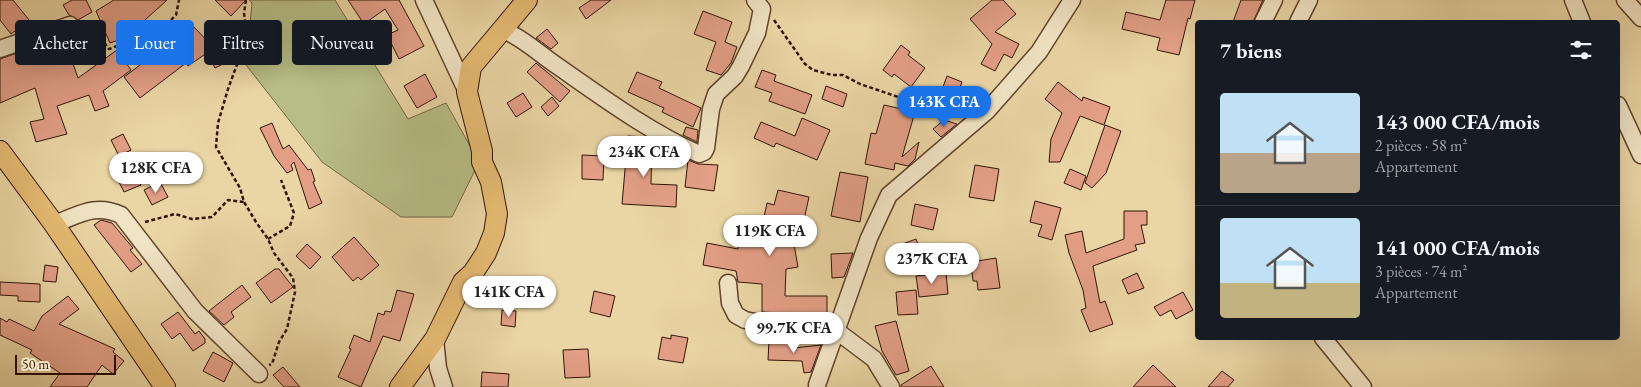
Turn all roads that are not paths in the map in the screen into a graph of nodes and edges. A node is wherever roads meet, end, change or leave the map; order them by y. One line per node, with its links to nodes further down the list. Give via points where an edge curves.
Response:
1 (424, 0): 16 (street)
2 (527, 0): 13 (main road)
3 (1072, 0): 22 (street, via 1039,52 987,111 889,195 869,238)
4 (1274, 0): 10 (street)
5 (1309, 0): 11 (street)
6 (1573, 0): 12 (street)
7 (1625, 0): 9 (street)
8 (758, 5): 13 (street, via 756,33 738,71 716,94 706,148 700,154 644,125 524,40)
9 (1641, 18)
10 (1264, 20)
11 (1299, 20)
12 (1581, 20)
13 (502, 29): 16 (main road, via 471,67)
14 (15, 44): 15 (street)
15 (0, 49)
16 (467, 92): 23 (main road, via 497,214 486,253 463,282)
17 (1620, 109): 18 (street)
18 (1641, 155)
19 (2, 159): 20 (main road)
20 (54, 224): 25 (street, via 95,209 107,208 120,214 195,311 244,362); 27 (main road)
21 (728, 283): 22 (street, via 730,303 736,315 745,320 774,326 830,326)
22 (837, 332): 26 (street); 30 (street, via 874,358)
23 (435, 339): 28 (main road); 29 (street)
24 (1325, 340): 31 (street)
25 (260, 374)
26 (818, 385)
27 (164, 387)
28 (400, 387)
29 (444, 387)
30 (891, 387)
31 (1363, 387)

